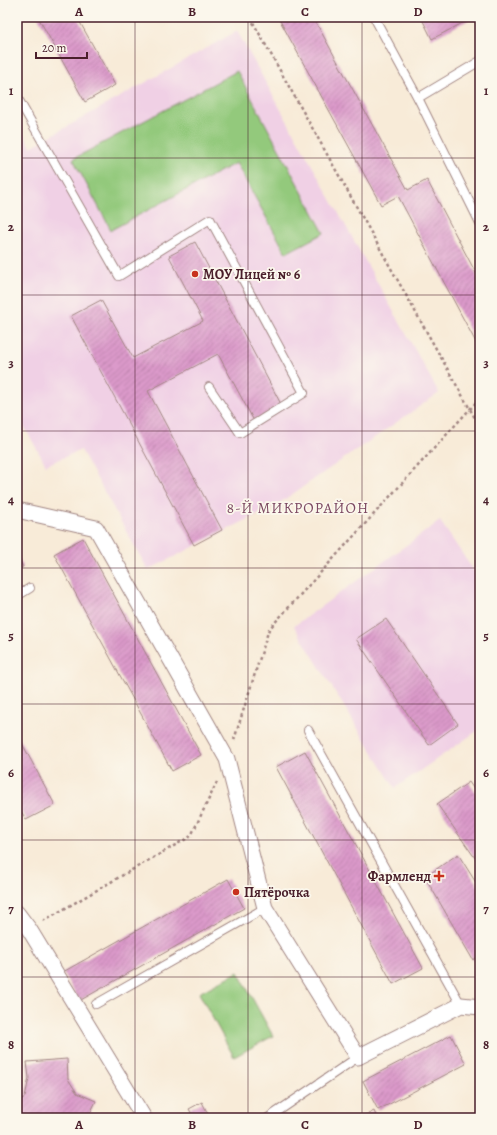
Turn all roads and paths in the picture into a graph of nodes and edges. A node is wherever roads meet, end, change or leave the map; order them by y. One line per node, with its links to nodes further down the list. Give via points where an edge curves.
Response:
1 (250, 17): 9 (path)
2 (374, 17): 5 (lane)
3 (480, 61): 5 (lane)
4 (17, 97): 7 (lane, via 119,276 210,219 304,393 240,433)
5 (418, 98): 6 (lane)
6 (480, 223)
7 (209, 387)
8 (480, 398): 9 (path)
9 (469, 409): 10 (path); 15 (path, via 269,629)
10 (480, 427)
11 (17, 510): 15 (street, via 96,528)
12 (30, 588): 13 (lane)
13 (17, 596)
14 (308, 730): 20 (lane)
15 (227, 759): 16 (street); 18 (path, via 191,836)
16 (264, 908): 19 (lane); 22 (street)
17 (17, 913): 18 (street)
18 (29, 929): 23 (street)
19 (96, 1004)
20 (461, 1005): 21 (street); 22 (street)
21 (480, 1007)
22 (358, 1057): 24 (lane)
23 (144, 1118)
24 (268, 1118)

